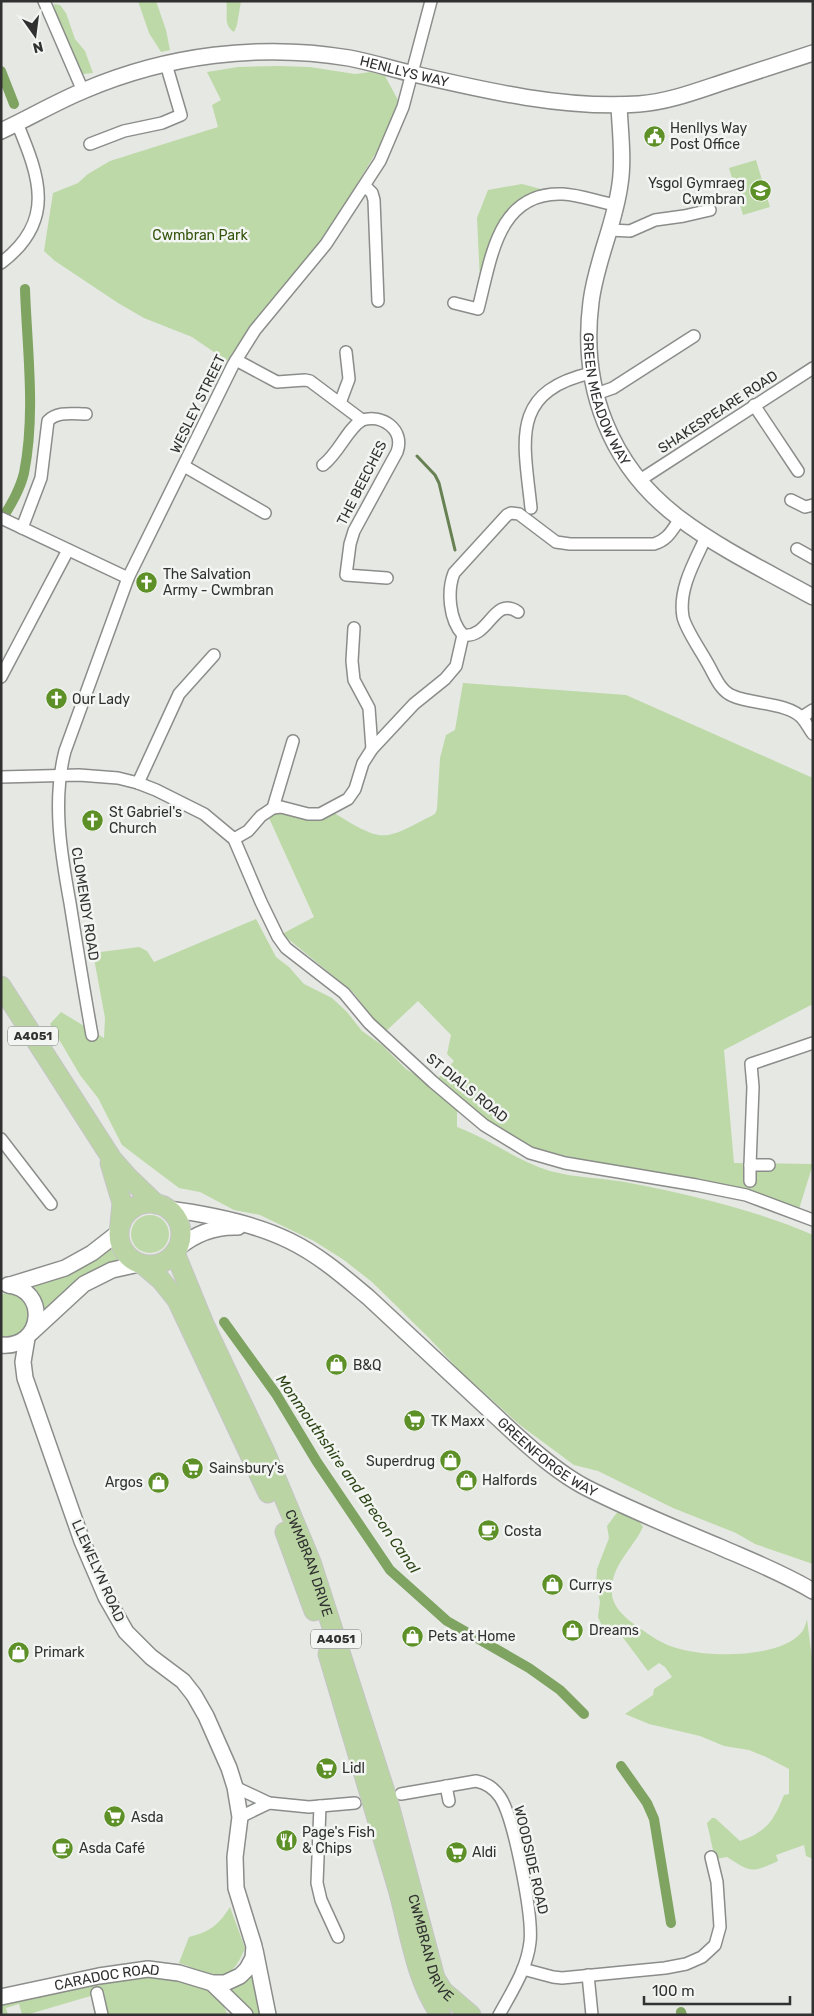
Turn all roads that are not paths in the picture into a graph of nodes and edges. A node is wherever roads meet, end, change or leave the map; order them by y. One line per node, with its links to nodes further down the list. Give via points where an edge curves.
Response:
1 (44, 1): 6 (street)
2 (431, 1): 5 (street, WESLEY STREET)
3 (813, 53): 7 (street, HENLLYS WAY, via 691,93 642,104)
4 (166, 64): 5 (street, HENLLYS WAY, via 221,54 272,52 347,58); 6 (street, HENLLYS WAY); 10 (street, via 181,115)
5 (413, 74): 7 (street, HENLLYS WAY, via 530,98); 11 (street, WESLEY STREET, via 392,136)
6 (83, 91): 8 (street, HENLLYS WAY)
7 (619, 105): 12 (street, GREEN MEADOW WAY, via 620,183)
8 (17, 123): 9 (street, HENLLYS WAY); 15 (street, via 38,180 38,201 27,237)
9 (1, 131)
10 (90, 144)
11 (365, 186): 16 (street, via 374,200); 20 (street, WESLEY STREET, via 326,244 255,330)
12 (616, 205): 14 (street, GREEN MEADOW WAY); 17 (street, via 563,194 534,198 519,206 510,215 496,242 478,309)
13 (710, 210): 14 (street, via 655,220 630,231)
14 (610, 230): 22 (street, GREEN MEADOW WAY, via 597,268 591,302)
15 (1, 263)
16 (378, 301)
17 (454, 303)
18 (694, 336): 23 (street, via 613,388)
19 (346, 352): 24 (street, via 349,379)
20 (236, 360): 24 (street, via 277,382 308,380); 29 (street, WESLEY STREET)
21 (813, 368): 25 (street, SHAKESPEARE ROAD)
22 (591, 373): 23 (street, GREEN MEADOW WAY); 34 (street, via 561,382 549,390 540,398 527,420 524,442)
23 (596, 394): 31 (street, GREEN MEADOW WAY, via 608,433)
24 (340, 403): 27 (street)
25 (754, 405): 30 (street); 31 (street, SHAKESPEARE ROAD)
26 (86, 414): 38 (street, via 60,414 48,421 41,478)
27 (362, 420): 28 (street); 44 (street, THE BEECHES, via 385,421 395,430 400,442 354,531 346,575)
28 (324, 465)
29 (184, 466): 35 (street); 43 (street, WESLEY STREET)
30 (798, 471)
31 (640, 480): 36 (street, GREEN MEADOW WAY)
32 (791, 500): 33 (street, via 806,507)
33 (813, 505)
34 (531, 508)
35 (264, 514)
36 (680, 519): 39 (street, GREEN MEADOW WAY); 48 (street, via 662,542 654,544 570,544 552,540 522,516 511,513 454,573 450,591 453,615)
37 (6, 520): 38 (street)
38 (22, 528): 41 (street)
39 (706, 537): 45 (street, GREEN MEADOW WAY); 52 (street, via 687,578 683,596 683,618 691,633 727,693)
40 (797, 549): 42 (street)
41 (68, 550): 43 (street); 50 (street)
42 (813, 558)
43 (128, 578): 56 (street, WESLEY STREET, via 65,751)
44 (387, 578)
45 (813, 597)
46 (518, 612): 48 (street, via 504,608 480,632)
47 (354, 628): 55 (street, via 352,664 355,684 369,708)
48 (463, 635): 55 (street, via 459,659 453,670 414,704)
49 (214, 655): 58 (street, via 179,694)
50 (2, 673)
51 (813, 710): 52 (street)
52 (802, 717): 53 (street)
53 (813, 734)
54 (293, 742): 59 (street)
55 (372, 749): 59 (street, via 363,763 355,789 342,803 326,812 314,814)
56 (60, 776): 57 (street); 58 (street, via 103,776); 62 (street, CLOMENDY ROAD, via 62,864)
57 (1, 777)
58 (138, 783): 60 (street, via 204,814)
59 (272, 808): 60 (street, via 260,816 248,831)
60 (234, 839): 71 (street, ST DIALS ROAD, via 281,943 344,993 369,1023 484,1125 530,1153 746,1195)
61 (1, 986): 65 (main road, A4051)
62 (92, 1035)
63 (813, 1043): 66 (street, via 751,1064)
64 (1, 1139): 69 (street)
65 (99, 1139): 70 (main road, A4051, via 127,1176); 73 (main road, A4051, via 120,1192)
66 (750, 1165): 67 (street); 68 (street)
67 (769, 1165)
68 (750, 1181)
69 (51, 1204)
70 (162, 1207): 72 (street, GREENFORGE WAY); 73 (main road, via 138,1206 126,1214); 74 (main road, via 179,1224 181,1236)
71 (813, 1220)
72 (250, 1227): 74 (street, GREENFORGE WAY, via 229,1226 204,1232 190,1238); 79 (street, GREENFORGE WAY, via 290,1241 343,1276 538,1455 583,1486 784,1574)
73 (120, 1228): 75 (main road, via 122,1248); 76 (street, via 92,1253 65,1268)
74 (176, 1251): 75 (main road, via 159,1264); 100 (main road, CWMBRAN DRIVE / A4051, via 204,1324 265,1452 311,1562 388,1801 435,1978 443,1991)
75 (140, 1264): 77 (street, via 112,1270 84,1284); 99 (main road, CWMBRAN DRIVE / A4051, via 161,1280 177,1300 284,1529 320,1628 424,1985)
76 (4, 1285): 77 (street, LLEWELYN ROAD, via 26,1292 36,1307 36,1324)
77 (29, 1335): 78 (street, via 18,1343); 81 (street, LLEWELYN ROAD, via 23,1362 25,1378 82,1540 106,1596 126,1632 183,1681 194,1695)
78 (1, 1345)
79 (810, 1591)
80 (446, 1786): 82 (street, WOODSIDE ROAD); 83 (street); 91 (street, WOODSIDE ROAD, via 482,1782 492,1788 505,1806 530,1917 530,1942)
81 (235, 1787): 85 (street); 87 (street, LLEWELYN ROAD)
82 (400, 1794)
83 (449, 1801)
84 (356, 1803): 86 (street)
85 (268, 1804): 86 (street); 87 (street)
86 (320, 1806): 89 (street, via 317,1883 323,1905)
87 (240, 1818): 90 (street, LLEWELYN ROAD, via 235,1857 236,1888)
88 (711, 1857): 92 (street, via 721,1919 717,1940 709,1951 686,1964)
89 (338, 1936)
90 (254, 1946): 93 (street, via 251,1962 240,1976 225,1983); 98 (street, LLEWELYN ROAD)
91 (524, 1969): 92 (street, via 554,1977); 101 (street, WOODSIDE ROAD)
92 (588, 1975): 102 (street)
93 (212, 1983): 95 (street, CARADOC ROAD, via 179,1973 148,1969); 97 (street)
94 (97, 1993): 96 (street)
95 (1, 1997)
96 (102, 2015)
97 (245, 2015)
98 (268, 2015)
99 (441, 2015)
100 (471, 2015)
101 (499, 2015)
102 (592, 2015)

